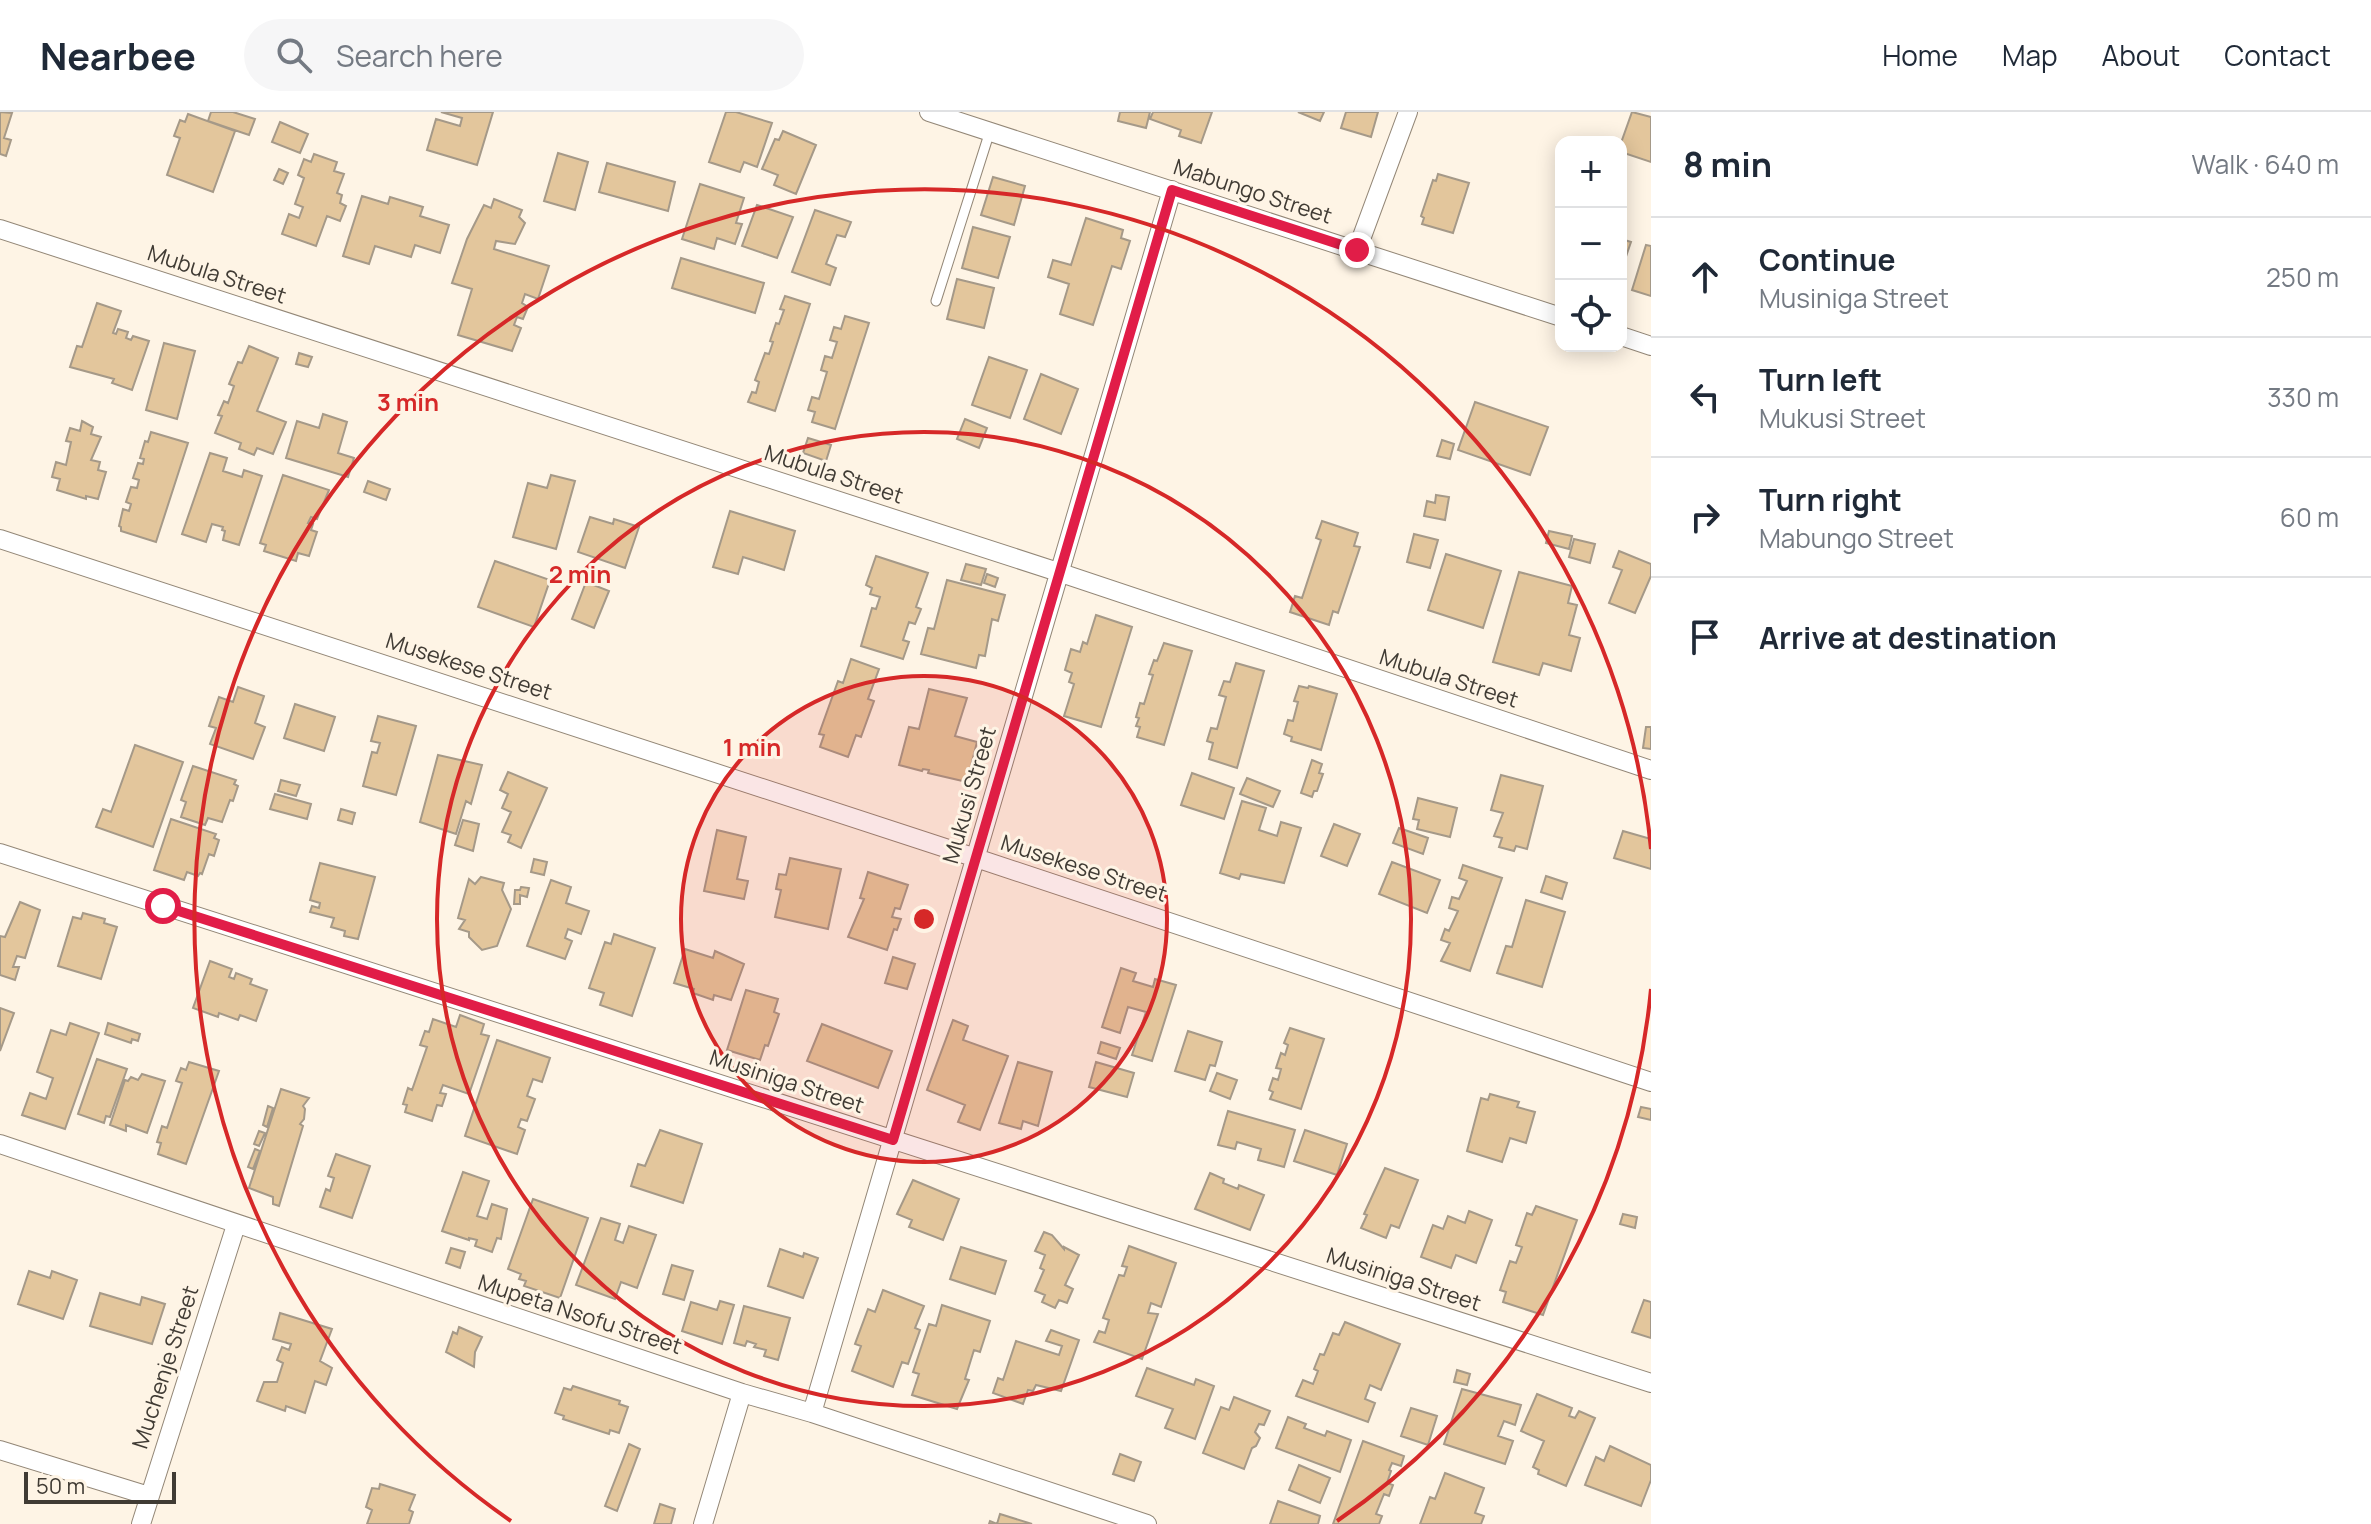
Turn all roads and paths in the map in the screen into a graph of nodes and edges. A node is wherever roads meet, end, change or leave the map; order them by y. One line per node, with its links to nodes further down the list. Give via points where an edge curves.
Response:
1 (929, 112): 3 (street, Mabungo Street)
2 (1408, 112): 6 (street)
3 (990, 131): 4 (street, Mabungo Street); 7 (lane)
4 (1172, 190): 6 (street, Mabungo Street); 12 (street, Mukusi Street)
5 (0, 229): 12 (street, Mubula Street)
6 (1357, 250): 8 (street, Mabungo Street)
7 (936, 301)
8 (1555, 315)
9 (1627, 338): 10 (street)
10 (1651, 346)
11 (0, 539): 15 (street, Musekese Street)
12 (1058, 572): 13 (street, Mubula Street); 15 (street, Mukusi Street)
13 (1651, 770)
14 (0, 853): 17 (street, Musiniga Street)
15 (976, 858): 16 (street, Musekese Street); 17 (street, Mukusi Street)
16 (1651, 1082)
17 (893, 1140): 20 (street, Musiniga Street); 22 (street, Mukusi Street)
18 (0, 1144): 19 (street, Mupeta Nsofu Street)
19 (236, 1225): 21 (street, Mupeta Nsofu Street); 24 (street, Muchenje Street)
20 (1651, 1383)
21 (742, 1393): 22 (street, Mupeta Nsofu Street); 26 (street)
22 (812, 1413): 27 (street, Mupeta Nsofu Street)
23 (0, 1450): 24 (street)
24 (149, 1496): 25 (street, Muchenje Street)
25 (141, 1524)
26 (703, 1524)
27 (1147, 1524)

